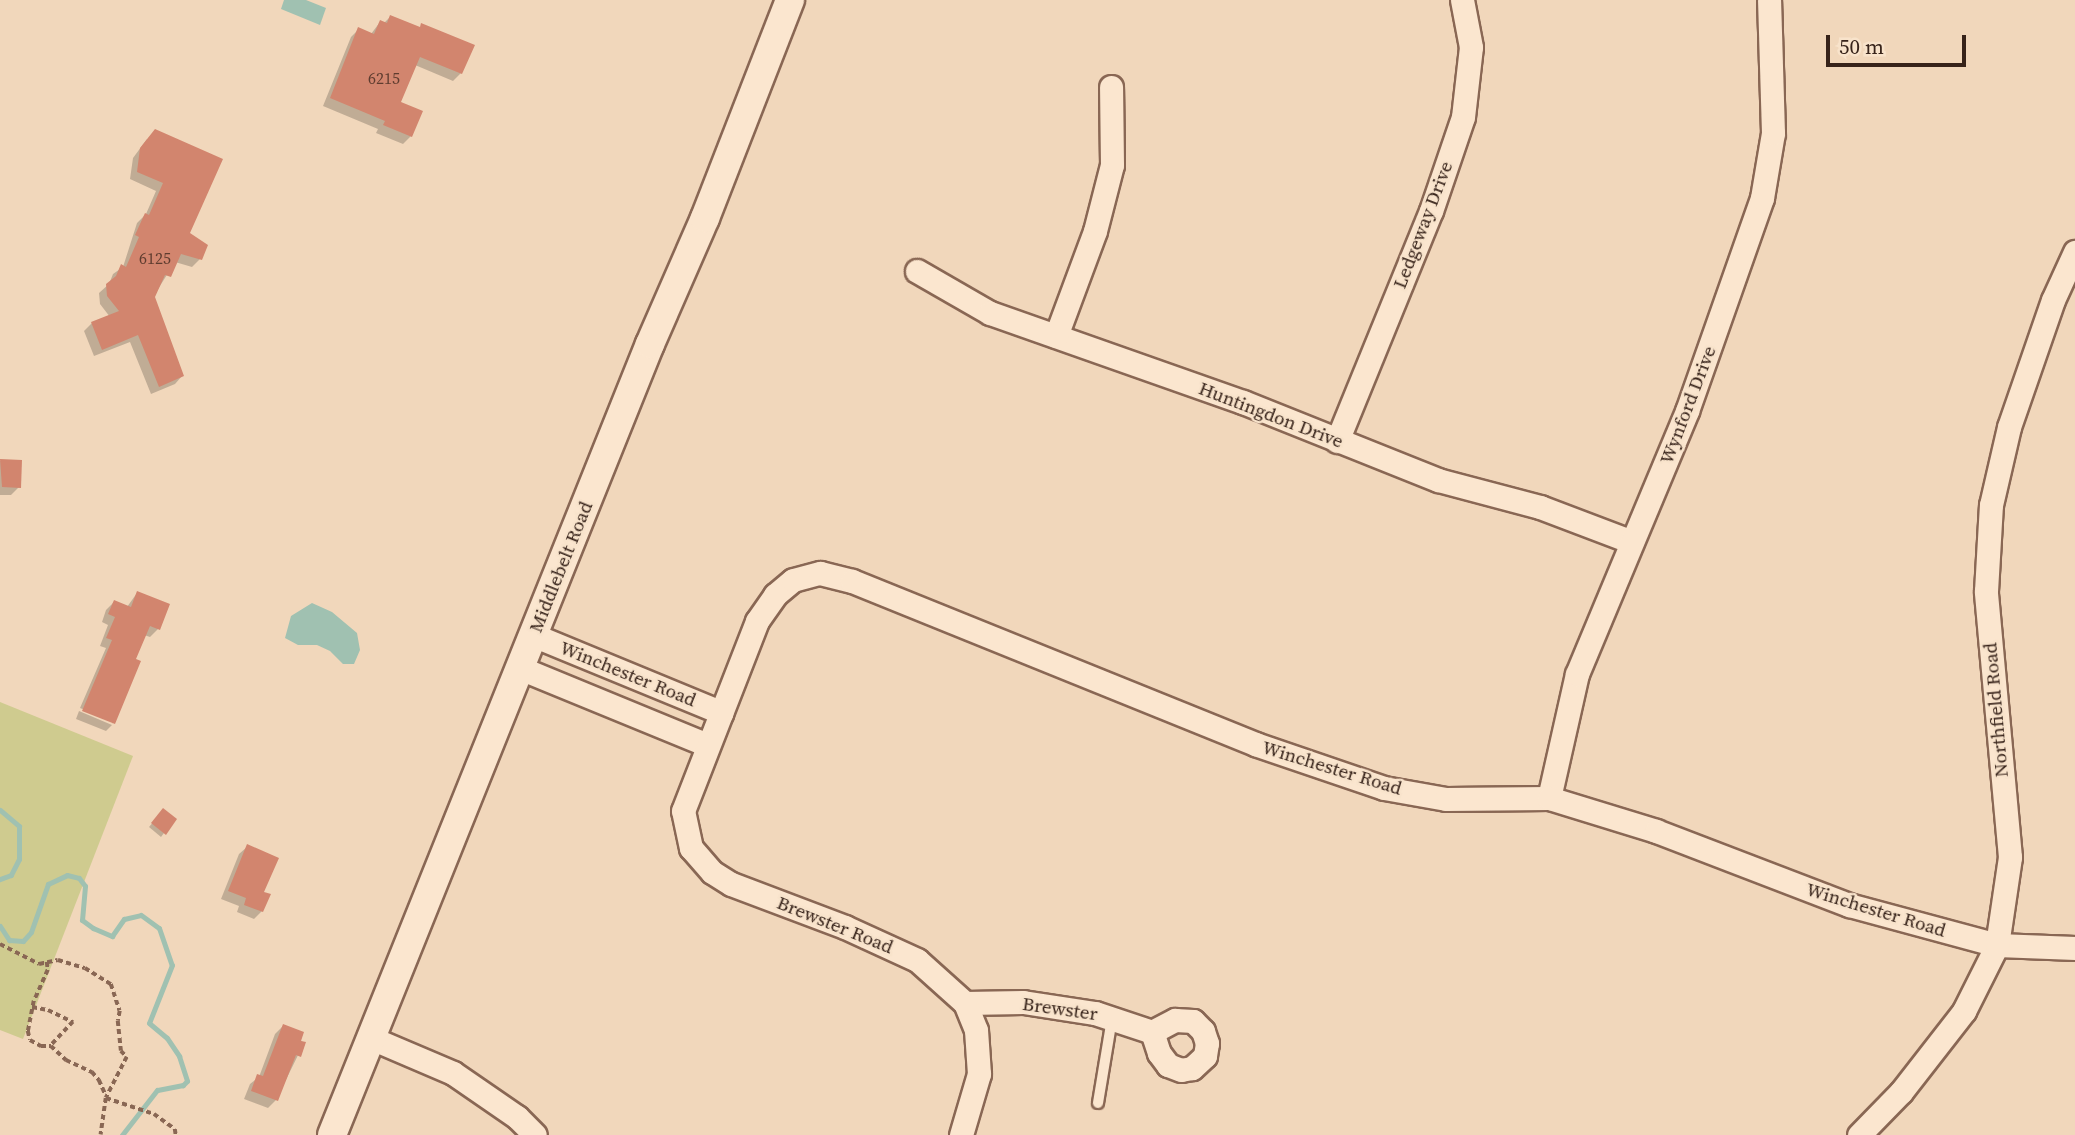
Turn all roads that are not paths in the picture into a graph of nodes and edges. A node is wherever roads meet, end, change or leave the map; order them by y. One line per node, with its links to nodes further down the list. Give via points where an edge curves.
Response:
1 (790, 0): 10 (street, Middlebelt Road)
2 (1462, 0): 8 (street, Ledgeway Drive, via 1471,47 1463,117 1431,211)
3 (1769, 0): 9 (street, Wynford Drive, via 1773,133 1762,198 1687,411)
4 (1111, 87): 7 (street, via 1112,165 1095,231)
5 (2075, 252): 14 (street, Northfield Road, via 2053,300 2009,427 1992,505 1986,591 2010,857)
6 (917, 271): 7 (street, Huntingdon Drive, via 990,313)
7 (1056, 336): 8 (street, Huntingdon Drive, via 1243,402)
8 (1336, 441): 9 (street, Huntingdon Drive, via 1438,480 1540,506)
9 (1632, 542): 13 (street, Wynford Drive, via 1577,674)
10 (533, 635): 11 (street, Middlebelt Road); 12 (street, Winchester Road)
11 (520, 668): 12 (street, Winchester Road); 19 (street, Middlebelt Road)
12 (715, 729): 13 (street, Winchester Road, via 757,621 775,594 793,580 820,573 852,581 1255,744 1384,788 1446,799); 16 (street, Brewster Road, via 682,811 691,848 712,872 731,884 917,960)
13 (1549, 798): 14 (street, Winchester Road, via 1656,831 1849,905)
14 (1997, 945): 15 (street, Winchester Road); 24 (street, Northfield Road, via 1964,1011 1901,1092)
15 (2075, 948)
16 (965, 1003): 17 (street, Brewster, via 1023,1002); 23 (street, Brewster Road, via 976,1030 979,1074)
17 (1112, 1018): 18 (street, Brewster); 20 (lane)
18 (1152, 1032)
19 (371, 1038): 21 (street, Middlebelt Road); 22 (street, via 453,1073 517,1117)
20 (1098, 1103)
21 (332, 1135)
22 (535, 1135)
23 (961, 1135)
24 (1859, 1135)

